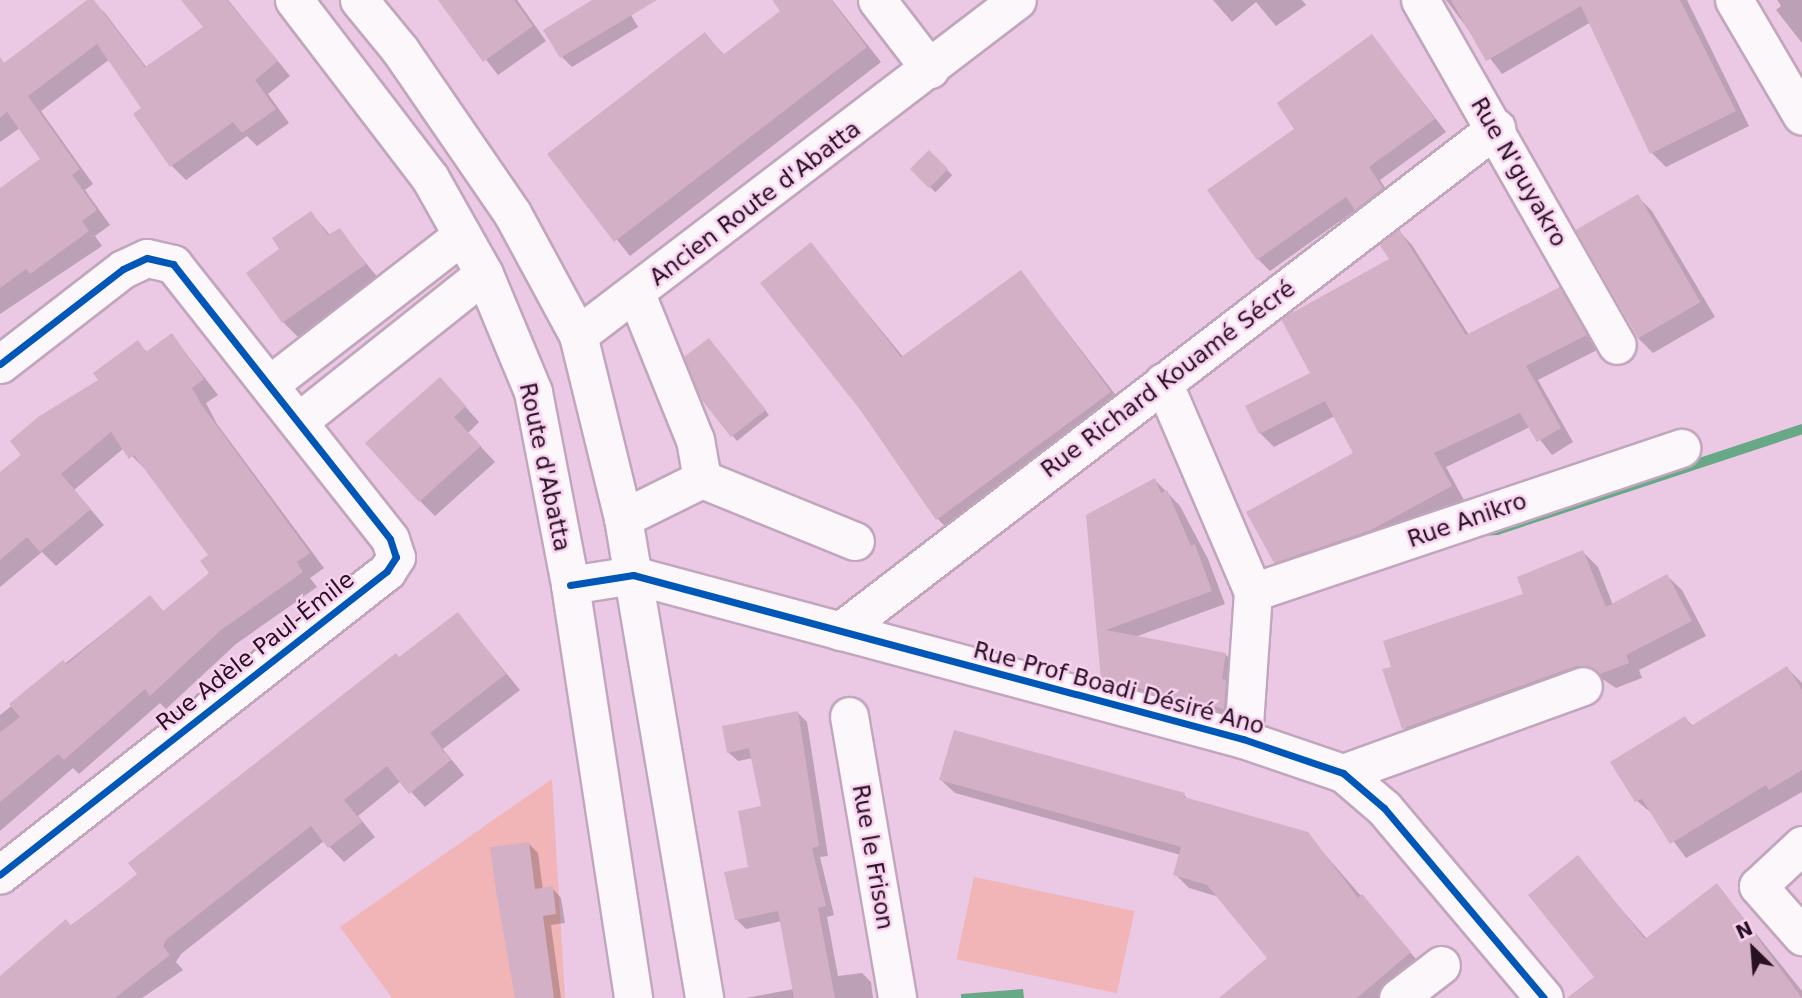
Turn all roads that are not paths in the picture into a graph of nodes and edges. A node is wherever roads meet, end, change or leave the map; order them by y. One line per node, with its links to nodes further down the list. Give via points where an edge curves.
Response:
1 (294, 0): 10 (street, Route d'Abatta, via 430,178)
2 (359, 0): 13 (street, via 400,50 512,213)
3 (877, 0): 7 (street)
4 (1017, 0): 7 (street, Ancien Route d'Abatta)
5 (1420, 0): 9 (street, Rue N'guyakro)
6 (1734, 0): 8 (street)
7 (929, 69): 12 (street, Ancien Route d'Abatta)
8 (1802, 116)
9 (1496, 128): 14 (street, Rue N'guyakro); 16 (street, Rue Richard Kouamé Sécré)
10 (463, 234): 11 (street, Route d'Abatta); 17 (street)
11 (484, 274): 18 (street); 24 (street, Route d'Abatta, via 533,392)
12 (636, 294): 13 (street, Ancien Route d'Abatta); 20 (street, via 695,440)
13 (578, 335): 21 (street)
14 (1617, 345)
15 (0, 365): 17 (street, via 123,270 147,258 173,264)
16 (1163, 382): 25 (street); 26 (street, Rue Richard Kouamé Sécré)
17 (270, 384): 18 (street)
18 (299, 421): 32 (street, Rue Adèle Paul-Émile, via 390,539 396,557 387,571)
19 (1681, 448): 25 (street, Rue Anikro)
20 (702, 479): 21 (street); 22 (street)
21 (622, 518): 23 (street)
22 (855, 541)
23 (632, 575): 24 (street); 26 (street, Rue Prof Boadi Désiré Ano); 36 (street)
24 (570, 585): 35 (street, Route d'Abatta)
25 (1253, 592): 29 (street)
26 (840, 631): 29 (street, Rue Prof Boadi Désiré Ano)
27 (1583, 686): 30 (street)
28 (849, 716): 37 (street, Rue le Frison)
29 (1243, 739): 30 (street, Rue Prof Boadi Désiré Ano)
30 (1343, 773): 39 (street, Rue Prof Boadi Désiré Ano, via 1384,808)
31 (1802, 845): 33 (street, via 1758,886)
32 (0, 874)
33 (1802, 936)
34 (1441, 965): 38 (street)
35 (633, 998)
36 (704, 998)
37 (898, 998)
38 (1398, 998)
39 (1544, 998)

